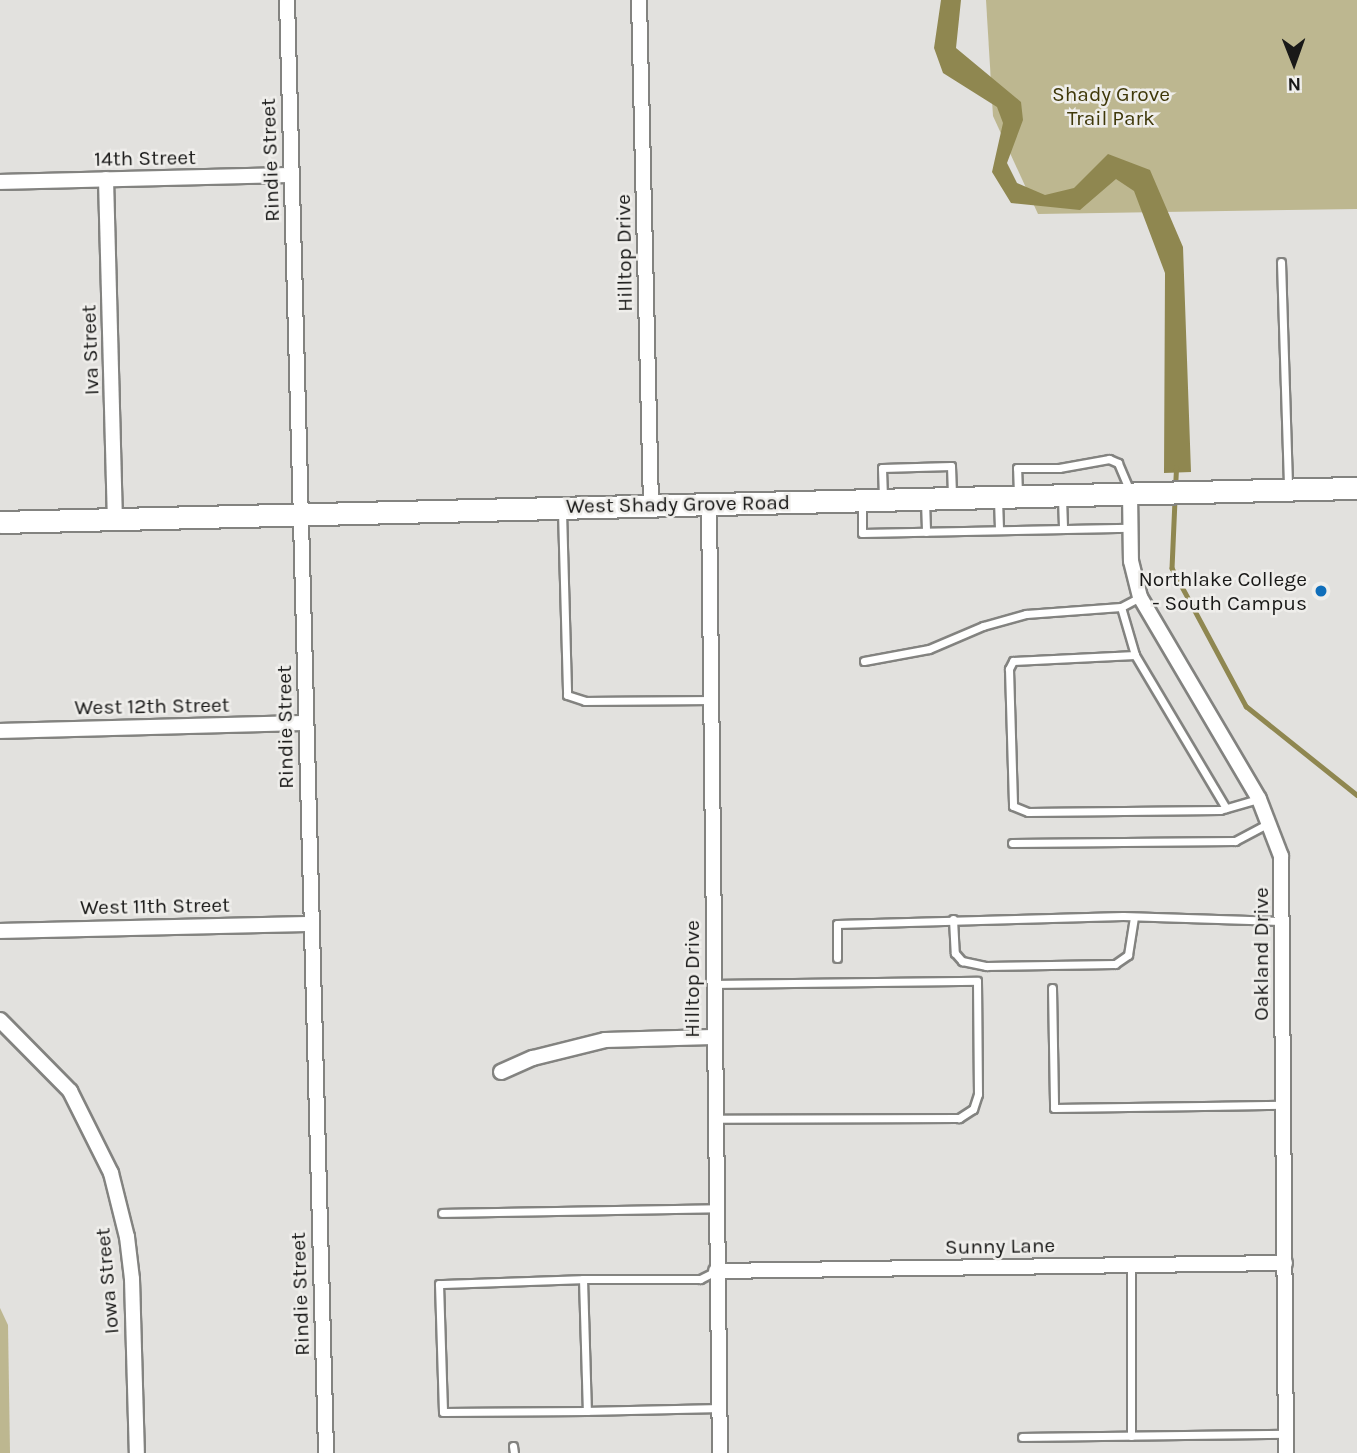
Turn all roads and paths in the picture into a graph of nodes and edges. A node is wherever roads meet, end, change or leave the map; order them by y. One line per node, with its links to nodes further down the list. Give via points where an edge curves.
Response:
1 (287, 0): 3 (street, Rindie Street)
2 (639, 0): 17 (street, Hilltop Drive)
3 (292, 175): 4 (street, 14th Street); 19 (street, Rindie Street)
4 (106, 179): 5 (street, 14th Street); 20 (street, Iva Street)
5 (0, 182)
6 (1281, 262): 8 (lane)
7 (1357, 488): 8 (main road, West Shady Grove Road)
8 (1288, 489): 9 (main road, West Shady Grove Road)
9 (1130, 492): 10 (main road, West Shady Grove Road); 11 (lane, via 1118,463 1109,459 1059,468 1017,468); 22 (street, Oakland Drive)
10 (1062, 494): 11 (main road, West Shady Grove Road); 23 (lane)
11 (1008, 495): 12 (main road, West Shady Grove Road); 24 (lane)
12 (952, 497): 13 (main road, West Shady Grove Road); 15 (lane, via 951,466 882,468)
13 (925, 498): 15 (main road, West Shady Grove Road); 25 (lane)
14 (862, 499): 15 (main road, West Shady Grove Road); 16 (main road, West Shady Grove Road); 25 (lane, via 862,533)
15 (883, 499)
16 (709, 504): 17 (main road, West Shady Grove Road); 30 (street, Hilltop Drive)
17 (651, 505): 18 (main road, West Shady Grove Road)
18 (561, 507): 19 (main road, West Shady Grove Road); 30 (lane, via 567,695 585,701)
19 (301, 513): 20 (main road, West Shady Grove Road); 31 (street, Rindie Street)
20 (115, 519): 21 (main road, West Shady Grove Road)
21 (0, 522)
22 (1130, 528): 23 (lane); 26 (street, Oakland Drive, via 1131,561)
23 (1063, 529): 24 (lane)
24 (999, 530): 25 (lane)
25 (926, 532)
26 (1140, 597): 27 (lane); 33 (street, Oakland Drive)
27 (1121, 607): 28 (lane); 29 (lane, via 1026,614 929,649)
28 (1135, 655): 34 (lane); 34 (lane, via 1013,661 1009,669 1013,806 1028,813)
29 (864, 661)
30 (710, 699): 43 (street, Hilltop Drive)
31 (305, 723): 32 (street, West 12th Street); 40 (street, Rindie Street)
32 (0, 731)
33 (1259, 799): 34 (lane); 35 (street, Oakland Drive)
34 (1226, 808)
35 (1271, 822): 36 (lane, via 1235,841); 39 (street, Oakland Drive, via 1280,856)
36 (1012, 843)
37 (953, 919): 38 (lane); 38 (lane, via 955,953 962,961 986,966 1115,964 1128,954); 42 (lane, via 836,924)
38 (1134, 919): 39 (lane)
39 (1282, 921): 48 (street, Oakland Drive)
40 (311, 924): 41 (street, West 11th Street); 62 (street, Rindie Street)
41 (0, 931)
42 (837, 958)
43 (713, 984): 46 (street, Hilltop Drive); 49 (lane, via 977,981 978,1069 977,1102 959,1118)
44 (1052, 988): 48 (lane, via 1054,1108)
45 (0, 1020): 61 (street, Iowa Street, via 70,1091 111,1173 132,1279)
46 (713, 1037): 47 (street, via 605,1040 533,1058); 49 (street, Hilltop Drive)
47 (501, 1072)
48 (1283, 1105): 52 (street, Oakland Drive)
49 (714, 1119): 50 (street, Hilltop Drive)
50 (715, 1208): 51 (lane); 54 (street, Hilltop Drive)
51 (442, 1213)
52 (1285, 1263): 53 (street, Sunny Lane); 58 (street, Oakland Drive)
53 (1131, 1265): 54 (street, Sunny Lane); 59 (lane)
54 (716, 1271): 55 (lane, via 700,1279); 56 (street, Hilltop Drive)
55 (583, 1279): 57 (lane); 57 (lane, via 439,1284 443,1412)
56 (718, 1408): 57 (lane); 63 (street, Hilltop Drive)
57 (587, 1411)
58 (1286, 1434): 59 (lane); 64 (street, Oakland Drive)
59 (1131, 1436): 60 (lane)
60 (1022, 1437)
61 (137, 1453)
62 (326, 1453)
63 (720, 1453)
64 (1286, 1453)

